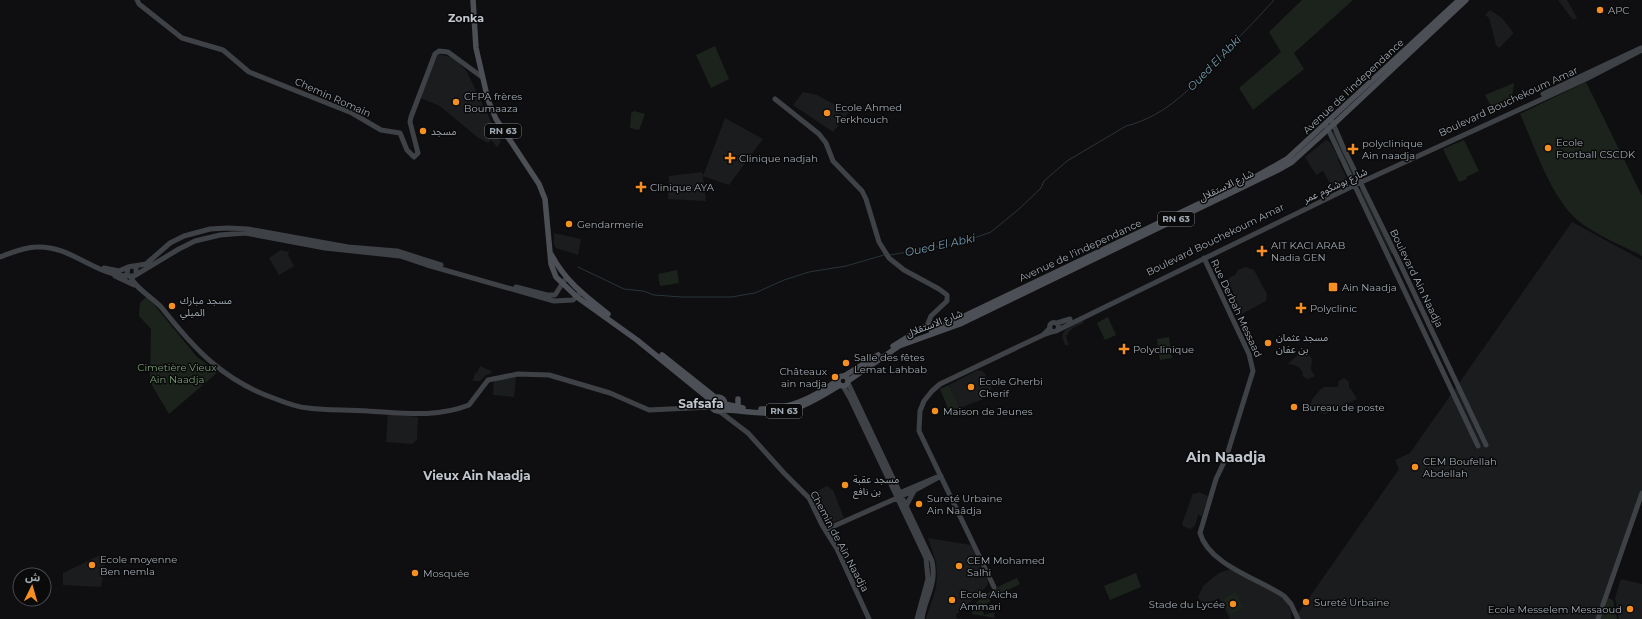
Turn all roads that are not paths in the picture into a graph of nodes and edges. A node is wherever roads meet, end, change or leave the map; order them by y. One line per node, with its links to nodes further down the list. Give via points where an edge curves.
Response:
1 (137, 0): 6 (street, Chemin Romain, via 182,38 223,50 249,72 352,113 381,130 400,134 407,150 414,156 418,153 411,117 435,54 448,52)
2 (473, 0): 6 (main road, RN 63, via 476,48)
3 (1459, 0): 8 (main road, Avenue de l'independance / RN 63)
4 (1466, 0): 8 (main road, شارع الاستقلال / RN 63)
5 (1642, 49): 10 (street, شارع بوشكوم عمر, via 1588,78)
6 (482, 77): 14 (main road, RN 63, via 496,119 539,184 545,199)
7 (775, 99): 27 (street, via 819,134 826,143 833,162 862,190 883,249 892,261 947,295 947,301 931,316)
8 (1332, 122): 9 (main road, شارع الاستقلال / RN 63); 10 (street, Boulevard Ain Naadja)
9 (1327, 127): 11 (street, Boulevard Ain Naadja); 27 (main road, Avenue de l'independance / RN 63, via 1287,159 1257,176); 27 (main road, شارع الاستقلال / RN 63, via 1292,162 1278,170 960,324)
10 (1360, 182): 11 (street, شارع بوشكوم عمر); 34 (street, Boulevard Ain Naadja)
11 (1354, 184): 16 (street, شارع بوشكوم عمر); 24 (street, Boulevard Bouchekoum Amar); 35 (street, Boulevard Ain Naadja)
12 (326, 246): 13 (street); 17 (street, via 248,229 210,229 177,238 146,264); 19 (street, via 245,234 220,235 178,248)
13 (346, 249): 21 (street, via 397,251 547,295 556,294); 23 (street, via 400,256 554,301 566,301)
14 (551, 254): 20 (main road, RN 63); 21 (main road, RN 63, via 552,269)
15 (0, 256): 17 (street, via 28,245 49,244 110,270 119,271); 18 (street, via 28,248 49,247 66,252)
16 (1204, 258): 26 (street, شارع بوشكوم عمر); 49 (street, Rue Derbah Messaad, via 1253,366 1252,378 1226,458 1216,479 1201,537 1209,550 1225,563 1284,596)
17 (130, 266): 19 (street, via 126,272); 19 (street, via 137,269)
18 (111, 274): 19 (street); 22 (street)
19 (133, 276): 22 (street)
20 (566, 278): 21 (street); 23 (main road, RN 63)
21 (561, 283): 23 (main road, RN 63)
22 (136, 285): 30 (street, via 160,307 196,350 224,373 258,393 297,406 324,410 420,415 469,405 488,380 518,374 549,375 605,391 649,410)
23 (579, 295): 30 (main road, RN 63)
24 (1057, 323): 25 (street, Boulevard Bouchekoum Amar, via 1051,324); 26 (street)
25 (1051, 330): 26 (street, شارع بوشكوم عمر); 36 (street, Boulevard Bouchekoum Amar, via 940,384 924,401 920,411 919,431)
26 (1058, 330)
27 (928, 331): 28 (main road, شارع الاستقلال / RN 63); 28 (main road, Avenue de l'independance / RN 63, via 892,347 860,368 840,377)
28 (843, 383): 32 (main road, RN 63, via 785,407 766,410); 33 (main road, RN 63, via 803,406 786,411 767,413); 38 (street); 42 (street)
29 (738, 399): 32 (main road)
30 (713, 402): 31 (main road, via 721,398); 33 (main road, via 714,410)
31 (725, 404): 32 (main road, RN 63); 33 (main road)
32 (738, 407)
33 (721, 410): 44 (street, Chemin de Aïn Naadja, via 748,433 803,491)
34 (1486, 445)
35 (1478, 446)
36 (940, 476): 37 (street); 39 (street); 40 (street)
37 (932, 482): 39 (street); 40 (street)
38 (896, 484): 40 (street); 42 (street)
39 (945, 484): 45 (street)
40 (913, 489): 42 (street); 43 (street)
41 (1642, 493): 50 (street)
42 (898, 495): 43 (street); 44 (street); 47 (street, via 928,565 928,579)
43 (906, 506): 48 (street, via 934,568 933,584)
44 (825, 530): 46 (street, Chemin de Aïn Naadja)
45 (994, 587)
46 (869, 619)
47 (917, 619)
48 (922, 619)
49 (1298, 619)
50 (1598, 619)

